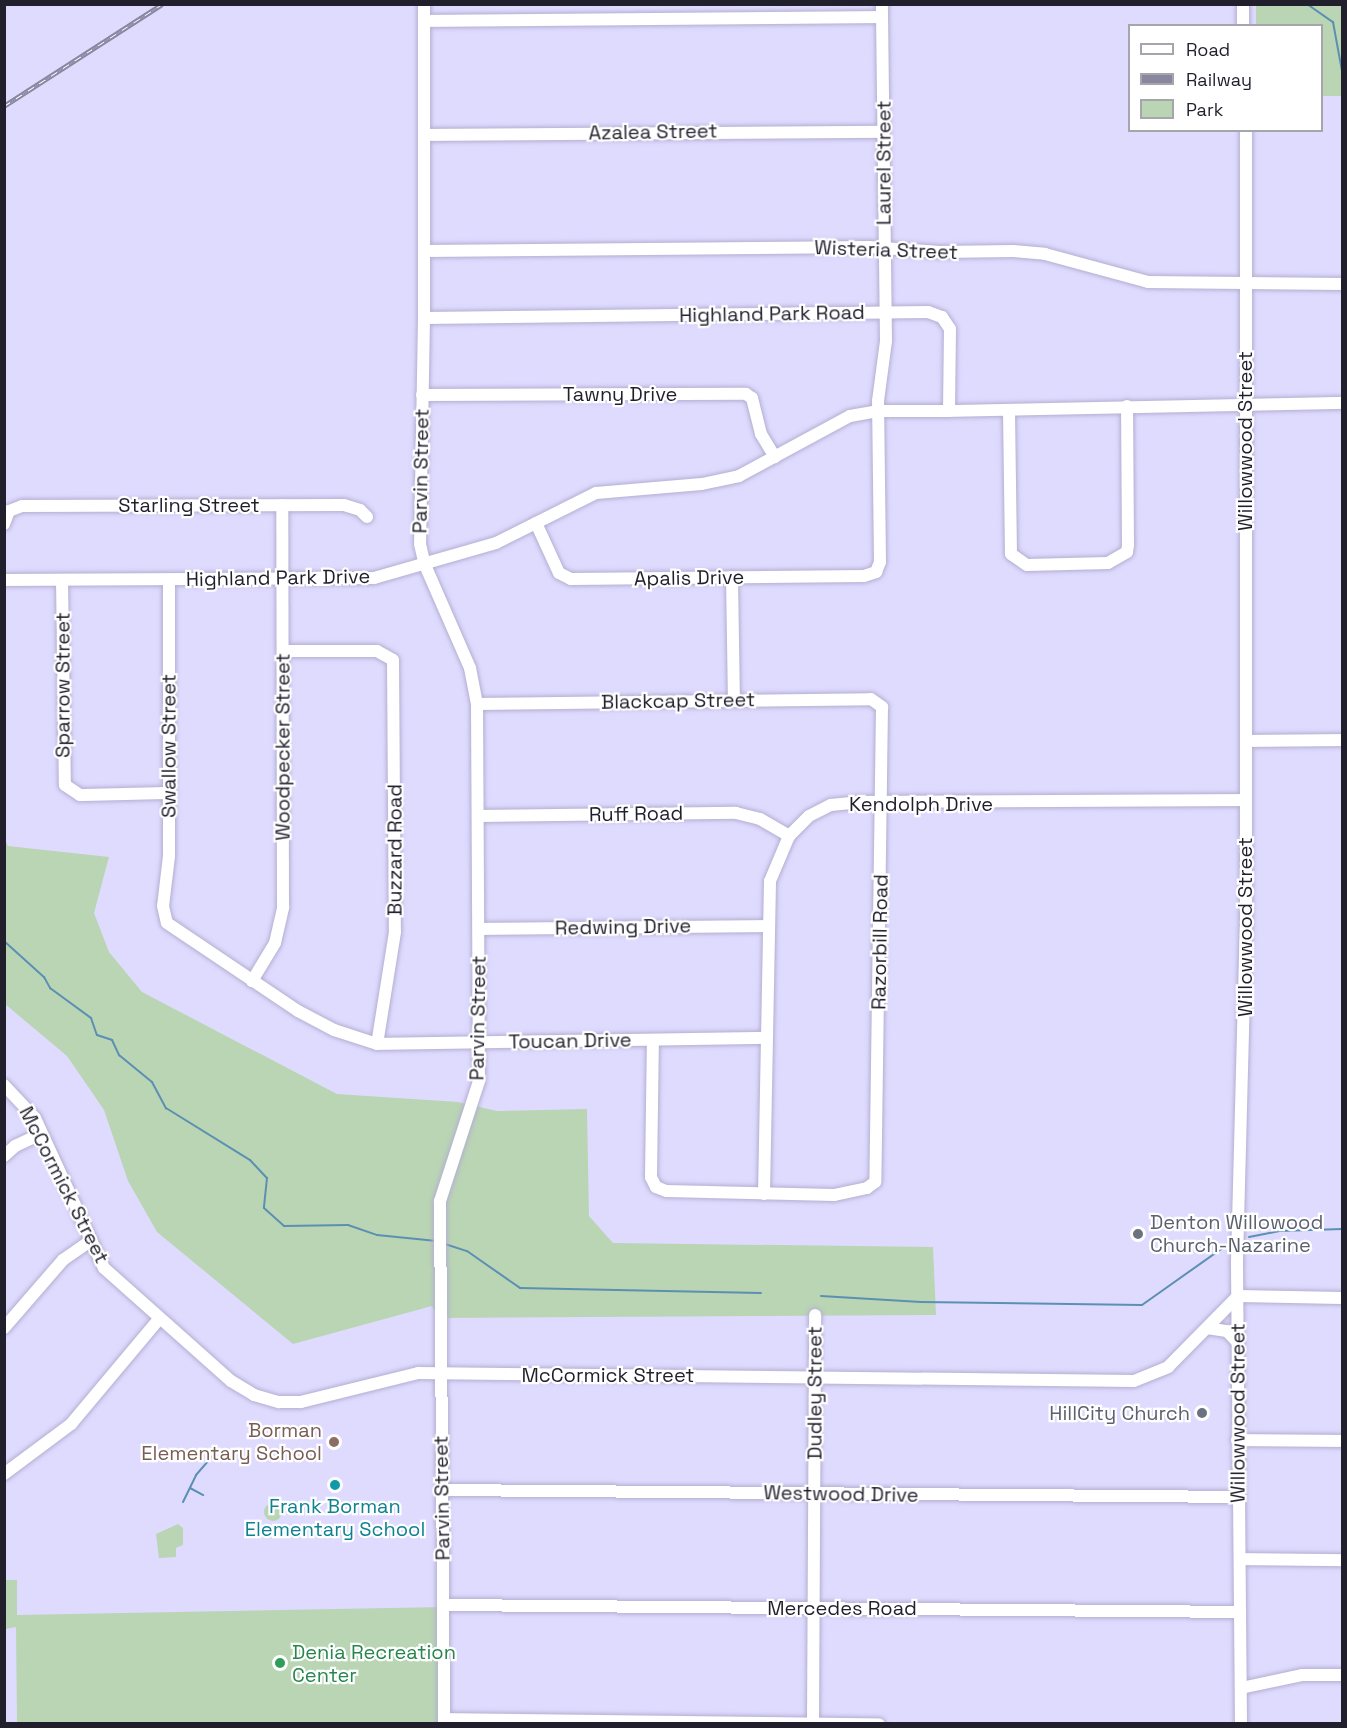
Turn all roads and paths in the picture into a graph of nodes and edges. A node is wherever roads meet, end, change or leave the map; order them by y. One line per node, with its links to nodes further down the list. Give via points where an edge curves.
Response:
1 (424, 4): 4 (street)
2 (1243, 4): 5 (street)
3 (882, 11): 4 (street); 6 (street, Laurel Street)
4 (424, 21): 8 (street)
5 (1243, 24)
6 (883, 132): 8 (street, Azalea Street); 9 (street, Laurel Street)
7 (1246, 132): 11 (street, Willowwood Street)
8 (424, 135): 10 (street)
9 (884, 248): 10 (street, Wisteria Street); 11 (street, Wisteria Street, via 1045,254 1148,282); 13 (street, Laurel Street)
10 (424, 251): 14 (street)
11 (1245, 283): 12 (street, Wisteria Street); 16 (street, Willowwood Street)
12 (1342, 284)
13 (886, 312): 14 (street, Highland Park Road); 19 (street, Laurel Street); 20 (street, Highland Park Road, via 928,312 946,322)
14 (424, 318): 15 (street, Parvin Street)
15 (422, 395): 22 (street, Tawny Drive, via 746,394 752,398 761,434); 27 (street, Parvin Street, via 419,526)
16 (1247, 403): 17 (street); 18 (street); 39 (street, Willowwood Street)
17 (1342, 403)
18 (1127, 406): 21 (street, via 1020,407); 21 (street, via 1128,545 1127,552 1108,563 1028,565 1011,554)
19 (878, 411): 20 (street, Highland Park Drive); 22 (street, Highland Park Drive, via 842,419); 28 (street, Laurel Street, via 880,562)
20 (949, 411): 21 (street)
21 (1009, 411)
22 (775, 458): 25 (street, Highland Park Drive, via 721,481 596,492)
23 (282, 505): 24 (street, Starling Street, via 344,505); 26 (street, Starling Street, via 22,506 9,511); 30 (street, Woodpecker Street)
24 (367, 517)
25 (536, 523): 27 (street, Highland Park Drive, via 496,543); 29 (street, Apalis Drive, via 556,569 565,579)
26 (4, 524)
27 (425, 565): 30 (street, Highland Park Drive, via 374,578); 37 (street, Parvin Street, via 470,668)
28 (876, 572): 29 (street, Apalis Drive, via 864,576)
29 (732, 577): 35 (street)
30 (282, 579): 33 (street, Highland Park Drive); 34 (street, Woodpecker Street)
31 (4, 580): 32 (street, Highland Park Drive)
32 (62, 580): 33 (street, Highland Park Drive); 40 (street, Sparrow Street, via 63,778 68,789 80,795)
33 (169, 580): 40 (street, Swallow Street)
34 (283, 651): 48 (street, Woodpecker Street, via 283,907 275,943); 52 (street, Buzzard Road, via 377,651 390,656 394,666 396,921)
35 (734, 701): 36 (street, Blackcap Street); 37 (street, Blackcap Street)
36 (880, 702): 42 (street, Razorbill Road)
37 (477, 704): 43 (street, Parvin Street)
38 (1342, 740): 39 (street)
39 (1247, 741): 41 (street, Willowwood Street)
40 (170, 793): 45 (street, Swallow Street)
41 (1246, 800): 42 (street, Kendolph Drive); 58 (street, Willowwood Street)
42 (882, 802): 44 (street, Kendolph Drive, via 831,805 809,816); 56 (street, Razorbill Road, via 875,1182 867,1188 834,1195)
43 (478, 816): 44 (street, Ruff Road, via 729,813 760,819); 47 (street, Parvin Street)
44 (789, 836): 46 (street, Kendolph Drive, via 771,874)
45 (163, 912): 48 (street, Toucan Drive, via 168,923)
46 (767, 926): 47 (street, Redwing Drive); 49 (street, Kendolph Drive)
47 (479, 929): 51 (street, Parvin Street)
48 (252, 981): 52 (street, Toucan Drive, via 334,1030)
49 (766, 1038): 50 (street, Toucan Drive); 56 (street, Kendolph Drive)
50 (652, 1040): 51 (street, Toucan Drive); 56 (street, via 651,1177 656,1187 666,1191)
51 (480, 1041): 52 (street, Toucan Drive); 65 (street, Parvin Street, via 479,1081 440,1202)
52 (377, 1044)
53 (4, 1085): 54 (street, McCormick Street, via 29,1109)
54 (41, 1134): 55 (street); 57 (street, McCormick Street)
55 (4, 1156)
56 (764, 1194)
57 (90, 1241): 61 (street, McCormick Street, via 104,1268); 62 (street, via 63,1260)
58 (1238, 1296): 59 (street); 63 (street, McCormick Street); 64 (street, Willowwood Street)
59 (1342, 1298)
60 (815, 1315): 66 (street, Dudley Street)
61 (159, 1319): 65 (street, McCormick Street, via 231,1382 273,1401 302,1402 398,1375); 69 (street, via 71,1424)
62 (4, 1328)
63 (1208, 1328): 64 (street, via 1227,1330); 66 (street, McCormick Street, via 1168,1367 1134,1381)
64 (1238, 1343): 67 (street, Willowwood Street)
65 (441, 1374): 66 (street, McCormick Street); 70 (street, Parvin Street)
66 (816, 1377): 71 (street, Dudley Street)
67 (1238, 1440): 68 (street); 72 (street, Willowwood Street)
68 (1342, 1441)
69 (4, 1474)
70 (443, 1490): 71 (street, Westwood Drive); 75 (street, Parvin Street)
71 (815, 1492): 72 (street, Westwood Drive); 76 (street, Dudley Street)
72 (1238, 1497): 73 (street, Willowwood Street)
73 (1239, 1559): 74 (street); 77 (street, Willowwood Street)
74 (1342, 1560)
75 (444, 1605): 76 (street, Mercedes Road); 80 (street, Parvin Street)
76 (814, 1608): 77 (street, Mercedes Road); 81 (street, Dudley Street)
77 (1240, 1612): 79 (street, Willowwood Street)
78 (1342, 1675): 79 (street, via 1302,1675)
79 (1241, 1688): 83 (street, Willowwood Street)
80 (444, 1721): 81 (street)
81 (813, 1723): 82 (street)
82 (879, 1724)
83 (1241, 1724)

